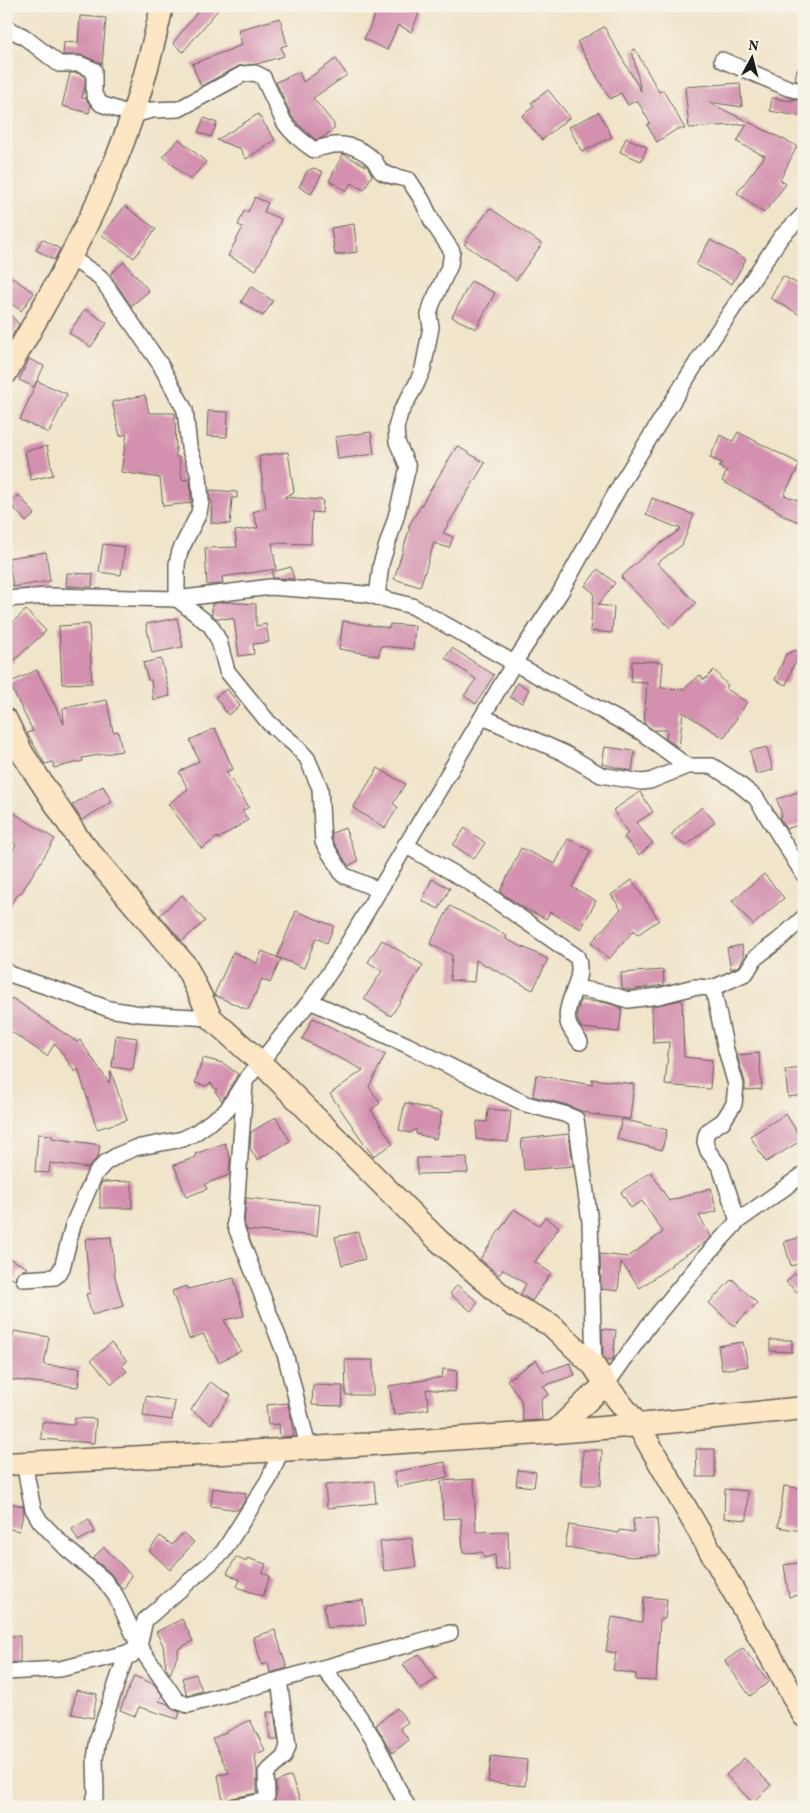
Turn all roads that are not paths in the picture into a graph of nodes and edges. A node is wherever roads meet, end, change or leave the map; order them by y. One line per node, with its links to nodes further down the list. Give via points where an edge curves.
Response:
1 (162, 6): 5 (street)
2 (6, 28): 5 (street, via 23,36 59,64 79,64 94,70 94,95 101,104)
3 (722, 60): 4 (street)
4 (804, 92)
5 (133, 115): 7 (street, via 108,180); 9 (street, via 152,110 179,109 243,74 255,73 263,77 288,129 314,150 328,145 350,145 373,159 388,175 409,180 452,250 450,265 432,304 423,369 400,413 396,428 396,442 408,468 380,564)
6 (804, 214): 12 (street, via 781,238 694,367 622,482 560,593)
7 (70, 257): 8 (street); 10 (street, via 100,277 160,364 185,410 189,447 199,476 202,501 180,551)
8 (6, 373)
9 (378, 597): 10 (street, via 270,587); 12 (street, via 412,606)
10 (176, 598): 11 (street, via 48,596); 18 (street, via 211,626 227,671 269,723 307,758 320,788 323,842 343,875)
11 (6, 599)
12 (514, 664): 13 (street); 15 (street, via 641,732)
13 (483, 717): 15 (street, via 564,753 601,775 641,782); 16 (street)
14 (6, 720): 24 (street, via 22,753 78,838 186,966)
15 (687, 766): 17 (street, via 712,766 756,798)
16 (405, 845): 18 (street); 21 (street, via 472,884 577,957 580,964)
17 (804, 875)
18 (379, 890): 23 (street)
19 (804, 917): 22 (street, via 754,958 746,973)
20 (7, 974): 24 (street, via 108,1009)
21 (576, 988): 22 (street, via 628,1000 694,987); 25 (street, via 567,1012 568,1024)
22 (714, 988): 29 (street, via 736,1085 734,1104 723,1121 708,1131 705,1142 720,1167)
23 (310, 1001): 26 (street); 31 (street, via 407,1044 526,1104 576,1119 590,1222)
24 (211, 1018): 26 (street)
25 (580, 1042)
26 (261, 1063): 27 (street); 31 (street, via 438,1240 514,1306 551,1325)
27 (245, 1081): 30 (street, via 226,1110 195,1133 183,1139 135,1148 105,1163 95,1174 73,1224 62,1268 55,1277); 36 (street, via 236,1225 286,1357)
28 (804, 1174): 29 (street)
29 (738, 1221): 32 (street, via 648,1326)
30 (24, 1279)
31 (594, 1366): 32 (street)
32 (606, 1385): 34 (street); 35 (street)
33 (804, 1408): 34 (street)
34 (638, 1425): 35 (street); 44 (street)
35 (555, 1432): 36 (street)
36 (308, 1448): 37 (street)
37 (281, 1450): 38 (street); 40 (street, via 269,1479 223,1552 144,1620)
38 (15, 1464): 40 (street, via 40,1521 104,1580 116,1596)
39 (450, 1633): 41 (street)
40 (133, 1650): 42 (street, via 60,1669); 43 (street, via 150,1663 182,1704); 45 (street, via 98,1738 96,1794)
41 (323, 1668): 43 (street); 47 (street, via 380,1752)
42 (6, 1672)
43 (278, 1680): 46 (street, via 288,1746 284,1757 266,1773 267,1796 264,1801)
44 (804, 1716)
45 (92, 1807)
46 (234, 1807)
47 (408, 1807)

